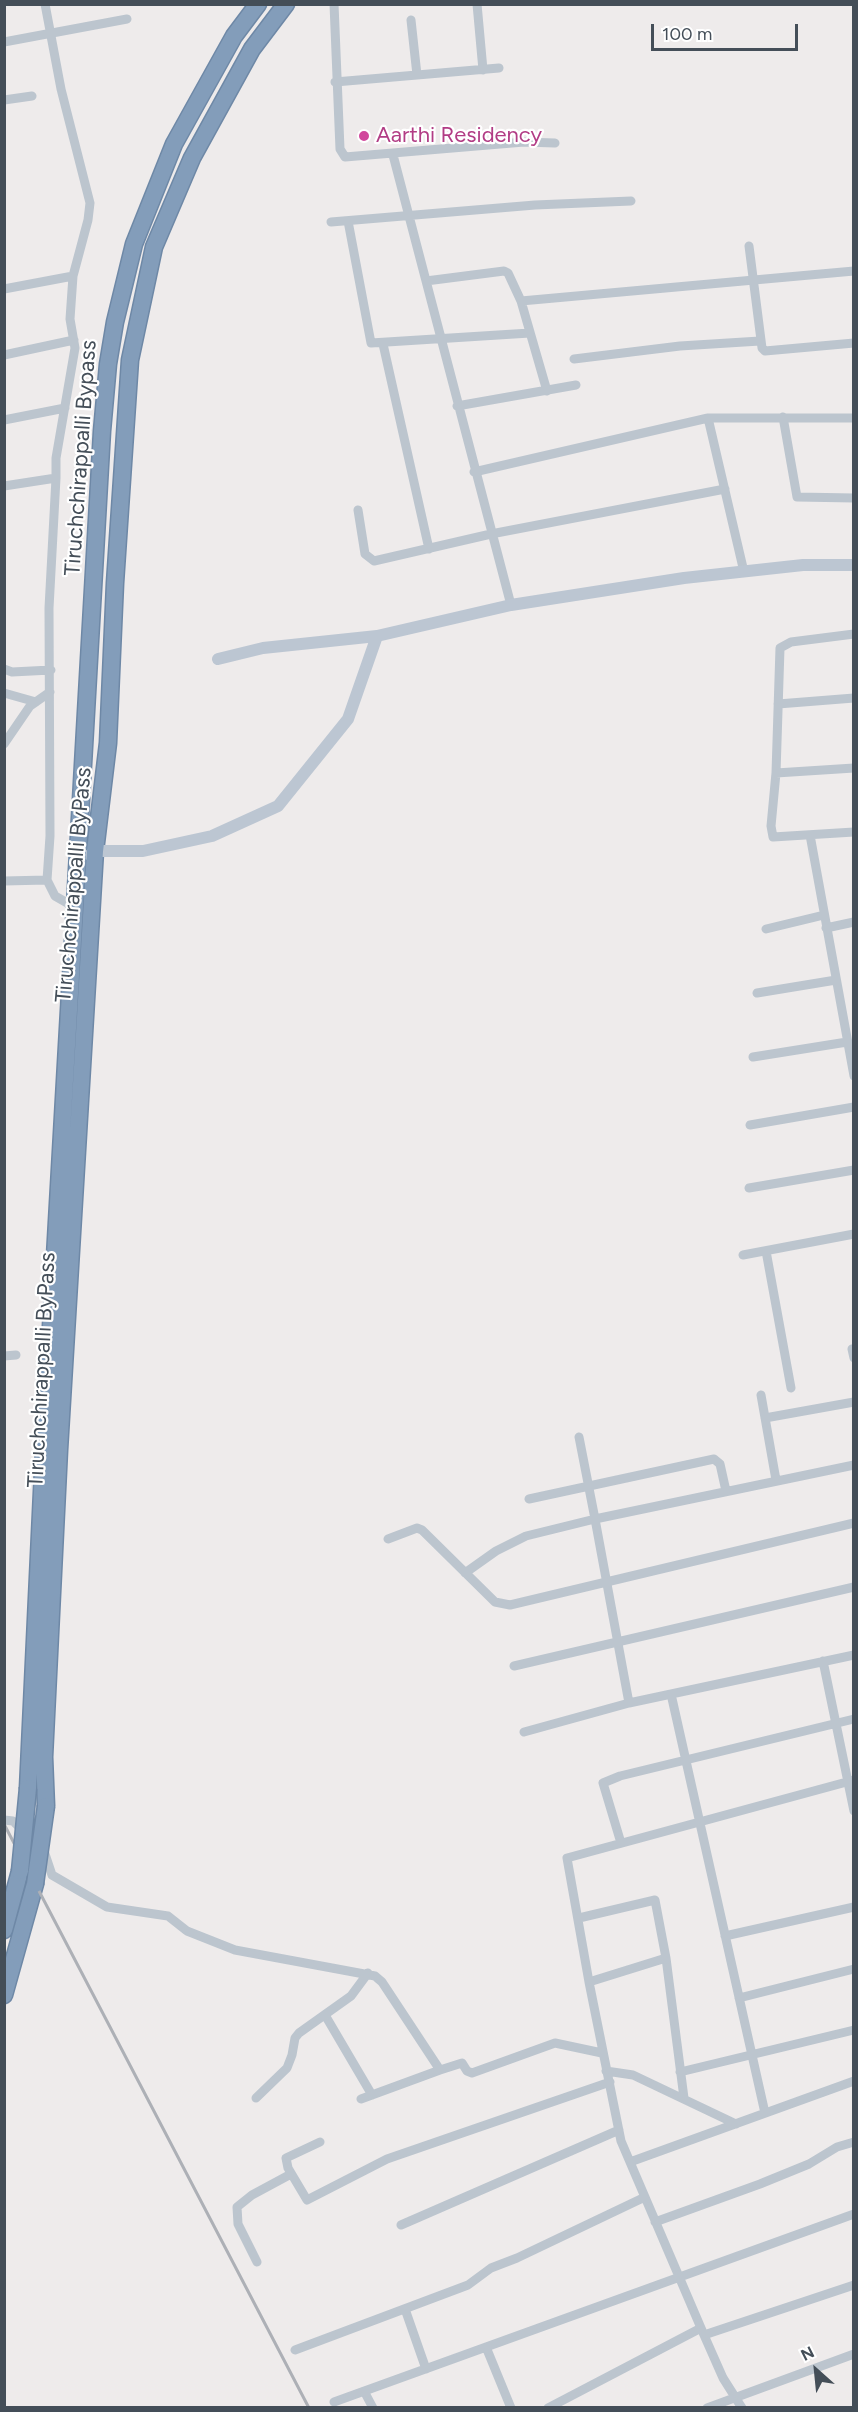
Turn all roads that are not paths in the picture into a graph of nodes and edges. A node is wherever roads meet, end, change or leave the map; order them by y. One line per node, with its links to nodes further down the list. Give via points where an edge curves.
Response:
1 (45, 4): 8 (street)
2 (258, 4): 72 (highway, Tiruchchirappalli Bypass, via 234,36 174,144 134,244 115,322 102,432)
3 (286, 4): 66 (highway, Tiruchchirappalli ByPass, via 252,49 192,158 154,248 130,360)
4 (334, 4): 13 (street)
5 (477, 4): 11 (street)
6 (127, 19): 8 (street)
7 (411, 20): 12 (street)
8 (51, 34): 9 (street); 24 (street, via 90,204)
9 (4, 42)
10 (500, 68): 11 (street)
11 (483, 69): 12 (street)
12 (417, 75): 13 (street)
13 (335, 82): 17 (street, via 339,149 345,158)
14 (32, 96): 15 (street)
15 (4, 100)
16 (555, 143): 17 (street, via 524,142)
17 (393, 154): 19 (street)
18 (631, 201): 19 (street)
19 (411, 216): 20 (street); 26 (street)
20 (348, 221): 21 (street); 34 (street, via 369,340)
21 (331, 222)
22 (749, 246): 25 (street)
23 (854, 271): 25 (street)
24 (73, 276): 27 (street); 30 (street, via 70,319)
25 (753, 280): 28 (street); 32 (street)
26 (426, 281): 28 (street, via 504,271); 31 (street)
27 (4, 289)
28 (521, 301): 29 (street)
29 (530, 333): 31 (street); 38 (street)
30 (74, 340): 35 (street); 40 (street, via 75,357)
31 (440, 340): 34 (street); 39 (street)
32 (760, 341): 33 (street, via 765,351); 36 (street)
33 (854, 343)
34 (383, 344): 52 (street)
35 (4, 355)
36 (574, 358)
37 (576, 385): 38 (street)
38 (547, 391): 39 (street)
39 (457, 406): 45 (street)
40 (65, 408): 44 (street); 46 (street)
41 (783, 417): 42 (street); 43 (street); 49 (street, via 797,497)
42 (708, 418): 45 (street); 48 (street)
43 (854, 418)
44 (4, 420)
45 (474, 472): 51 (street)
46 (56, 478): 47 (street); 60 (street)
47 (4, 486)
48 (725, 489): 51 (street); 54 (street)
49 (854, 498)
50 (358, 510): 52 (street, via 368,559)
51 (491, 534): 52 (street); 55 (street)
52 (429, 549)
53 (854, 565): 54 (street, via 802,565)
54 (744, 572): 55 (street)
55 (511, 605): 57 (street)
56 (854, 634): 65 (street, via 790,642 780,648)
57 (377, 636): 58 (street, via 263,648); 73 (street, via 348,719 278,806 212,836 143,851)
58 (218, 659)
59 (4, 669): 60 (street)
60 (51, 670): 61 (street)
61 (50, 692): 64 (street); 74 (street)
62 (4, 693): 64 (street)
63 (854, 698): 65 (street)
64 (36, 702): 67 (street)
65 (778, 704): 69 (street)
66 (108, 743): 72 (highway, via 102,757 91,833); 73 (highway, Tiruchchirappalli ByPass)
67 (4, 744)
68 (854, 768): 69 (street)
69 (776, 773): 71 (street, via 773,837)
70 (854, 832): 71 (street)
71 (810, 835): 77 (street)
72 (80, 842): 76 (highway, Tiruchchirappalli Bypass)
73 (95, 851): 81 (street, Tiruchchirappalli Bypass, via 85,861 81,934); 137 (highway, Tiruchchirappalli ByPass, bridge, via 59,1450 44,1757 46,1806 35,1884)
74 (47, 880): 75 (street); 76 (street, via 55,896)
75 (4, 881)
76 (76, 908): 81 (highway, Tiruchchirappalli Bypass)
77 (824, 915): 79 (street); 80 (street)
78 (854, 922): 79 (street)
79 (826, 927): 82 (street)
80 (766, 929)
81 (74, 949): 131 (highway, Tiruchchirappalli Bypass, bridge, via 28,1788 20,1871)
82 (836, 980): 83 (street); 85 (street)
83 (758, 993)
84 (854, 1004): 85 (street)
85 (843, 1006): 86 (street)
86 (847, 1042): 87 (street); 88 (street)
87 (753, 1057)
88 (853, 1071)
89 (854, 1107): 90 (street)
90 (750, 1125)
91 (854, 1170): 92 (street)
92 (749, 1188)
93 (854, 1234): 94 (street)
94 (766, 1251): 95 (street); 98 (street)
95 (743, 1255)
96 (16, 1355): 97 (street)
97 (4, 1356)
98 (791, 1388)
99 (761, 1395): 101 (street)
100 (854, 1402): 101 (street)
101 (765, 1418): 104 (street)
102 (579, 1437): 105 (street)
103 (854, 1465): 104 (street)
104 (776, 1480): 106 (street)
105 (588, 1487): 106 (street, via 714,1459 720,1464); 107 (street); 108 (street)
106 (726, 1491): 108 (street)
107 (529, 1499)
108 (595, 1519): 111 (street, via 525,1536); 112 (street)
109 (854, 1523): 112 (street)
110 (388, 1539): 111 (street, via 417,1528 422,1530)
111 (465, 1573): 112 (street, via 495,1602 503,1604)
112 (606, 1580): 114 (street)
113 (854, 1587): 114 (street)
114 (618, 1641): 117 (street); 119 (street)
115 (854, 1654): 116 (street)
116 (823, 1661): 118 (street); 121 (street)
117 (514, 1666)
118 (671, 1694): 119 (street); 123 (street)
119 (629, 1703): 122 (street)
120 (854, 1719): 121 (street)
121 (836, 1723): 123 (street); 124 (street)
122 (524, 1732)
123 (686, 1760): 127 (street); 128 (street, via 603,1782)
124 (850, 1780): 125 (street); 127 (street)
125 (854, 1811)
126 (4, 1820): 135 (street, via 13,1821 44,1851 52,1875 107,1907 168,1916 187,1931 235,1950)
127 (699, 1820): 128 (street); 132 (street)
128 (621, 1843): 130 (street, via 567,1858)
129 (854, 1907): 132 (street)
130 (579, 1918): 133 (street, via 655,1900); 136 (street)
131 (4, 1930)
132 (725, 1936): 138 (street)
133 (666, 1958): 136 (street); 145 (street)
134 (854, 1970): 138 (street)
135 (368, 1973): 139 (street, via 351,1996); 143 (street, via 382,1982)
136 (589, 1982): 141 (street)
137 (4, 1995)
138 (739, 1998): 142 (street)
139 (325, 2015): 148 (street); 149 (street, via 295,2038 287,2068)
140 (854, 2030): 142 (street)
141 (602, 2053): 143 (street, via 555,2043 472,2073 462,2063); 144 (street)
142 (752, 2054): 145 (street); 152 (street)
143 (440, 2070): 148 (street)
144 (606, 2071): 147 (street); 150 (street, via 633,2075)
145 (680, 2072): 150 (street)
146 (854, 2081): 152 (street)
147 (610, 2082): 154 (street); 158 (street, via 387,2159 312,2199 304,2198)
148 (372, 2095): 151 (street)
149 (256, 2098)
150 (684, 2098): 153 (street)
151 (361, 2099)
152 (765, 2113): 153 (street)
153 (736, 2124): 157 (street)
154 (619, 2130): 157 (street); 162 (street)
155 (320, 2142): 158 (street, via 286,2158)
156 (854, 2142): 161 (street, via 770,2180)
157 (630, 2162): 159 (street)
158 (291, 2174): 163 (street, via 252,2194 237,2207 238,2224)
159 (645, 2197): 161 (street); 166 (street, via 490,2268 468,2285)
160 (854, 2214): 164 (street)
161 (655, 2222): 164 (street)
162 (401, 2225)
163 (257, 2262)
164 (678, 2276): 167 (street); 168 (street)
165 (854, 2285): 167 (street)
166 (405, 2309): 169 (street); 171 (street)
167 (702, 2332): 173 (street); 177 (street)
168 (486, 2347): 171 (street); 176 (street)
169 (295, 2350)
170 (854, 2354): 173 (street)
171 (426, 2369): 172 (street)
172 (364, 2391): 174 (street); 175 (street)
173 (735, 2396): 178 (street); 179 (street)
174 (334, 2402)
175 (373, 2408)
176 (511, 2408)
177 (548, 2408)
178 (707, 2408)
179 (742, 2408)

